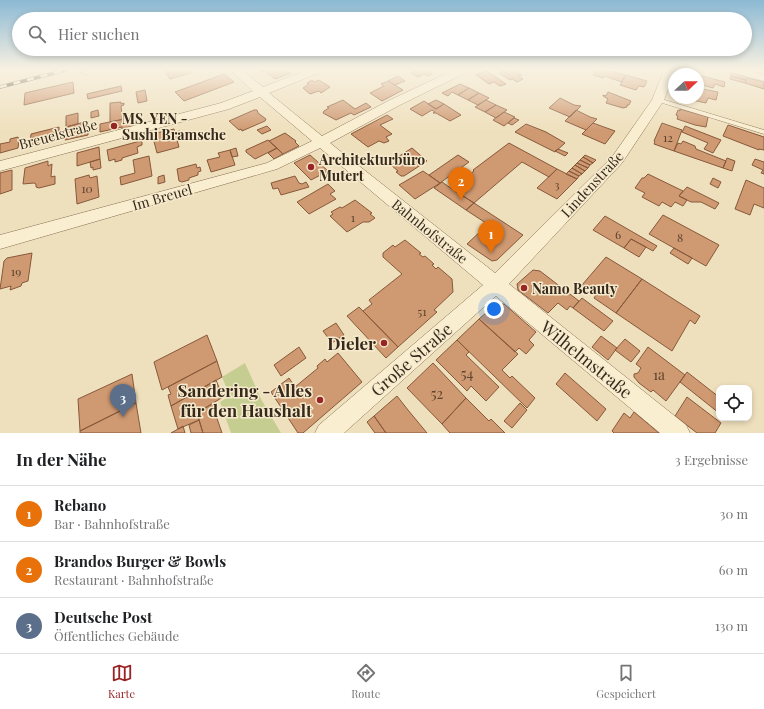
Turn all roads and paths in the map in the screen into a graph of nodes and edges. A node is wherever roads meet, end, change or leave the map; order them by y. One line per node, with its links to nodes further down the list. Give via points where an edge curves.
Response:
1 (267, 90): 4 (street, Breuelstraße)
2 (421, 90): 7 (street, Im Breuel)
3 (662, 90): 5 (street, Lindenstraße)
4 (263, 92): 7 (street, Bahnhofstraße); 8 (street, Breuelstraße, via 225,106)
5 (658, 100): 6 (lane); 10 (street, Lindenstraße, via 617,160)
6 (764, 132)
7 (321, 142): 9 (street, Im Breuel, via 272,166); 10 (street, Bahnhofstraße)
8 (0, 166)
9 (0, 242)
10 (496, 285): 11 (street, Große Straße); 12 (street, Wilhelmstraße)
11 (327, 433)
12 (678, 433)

